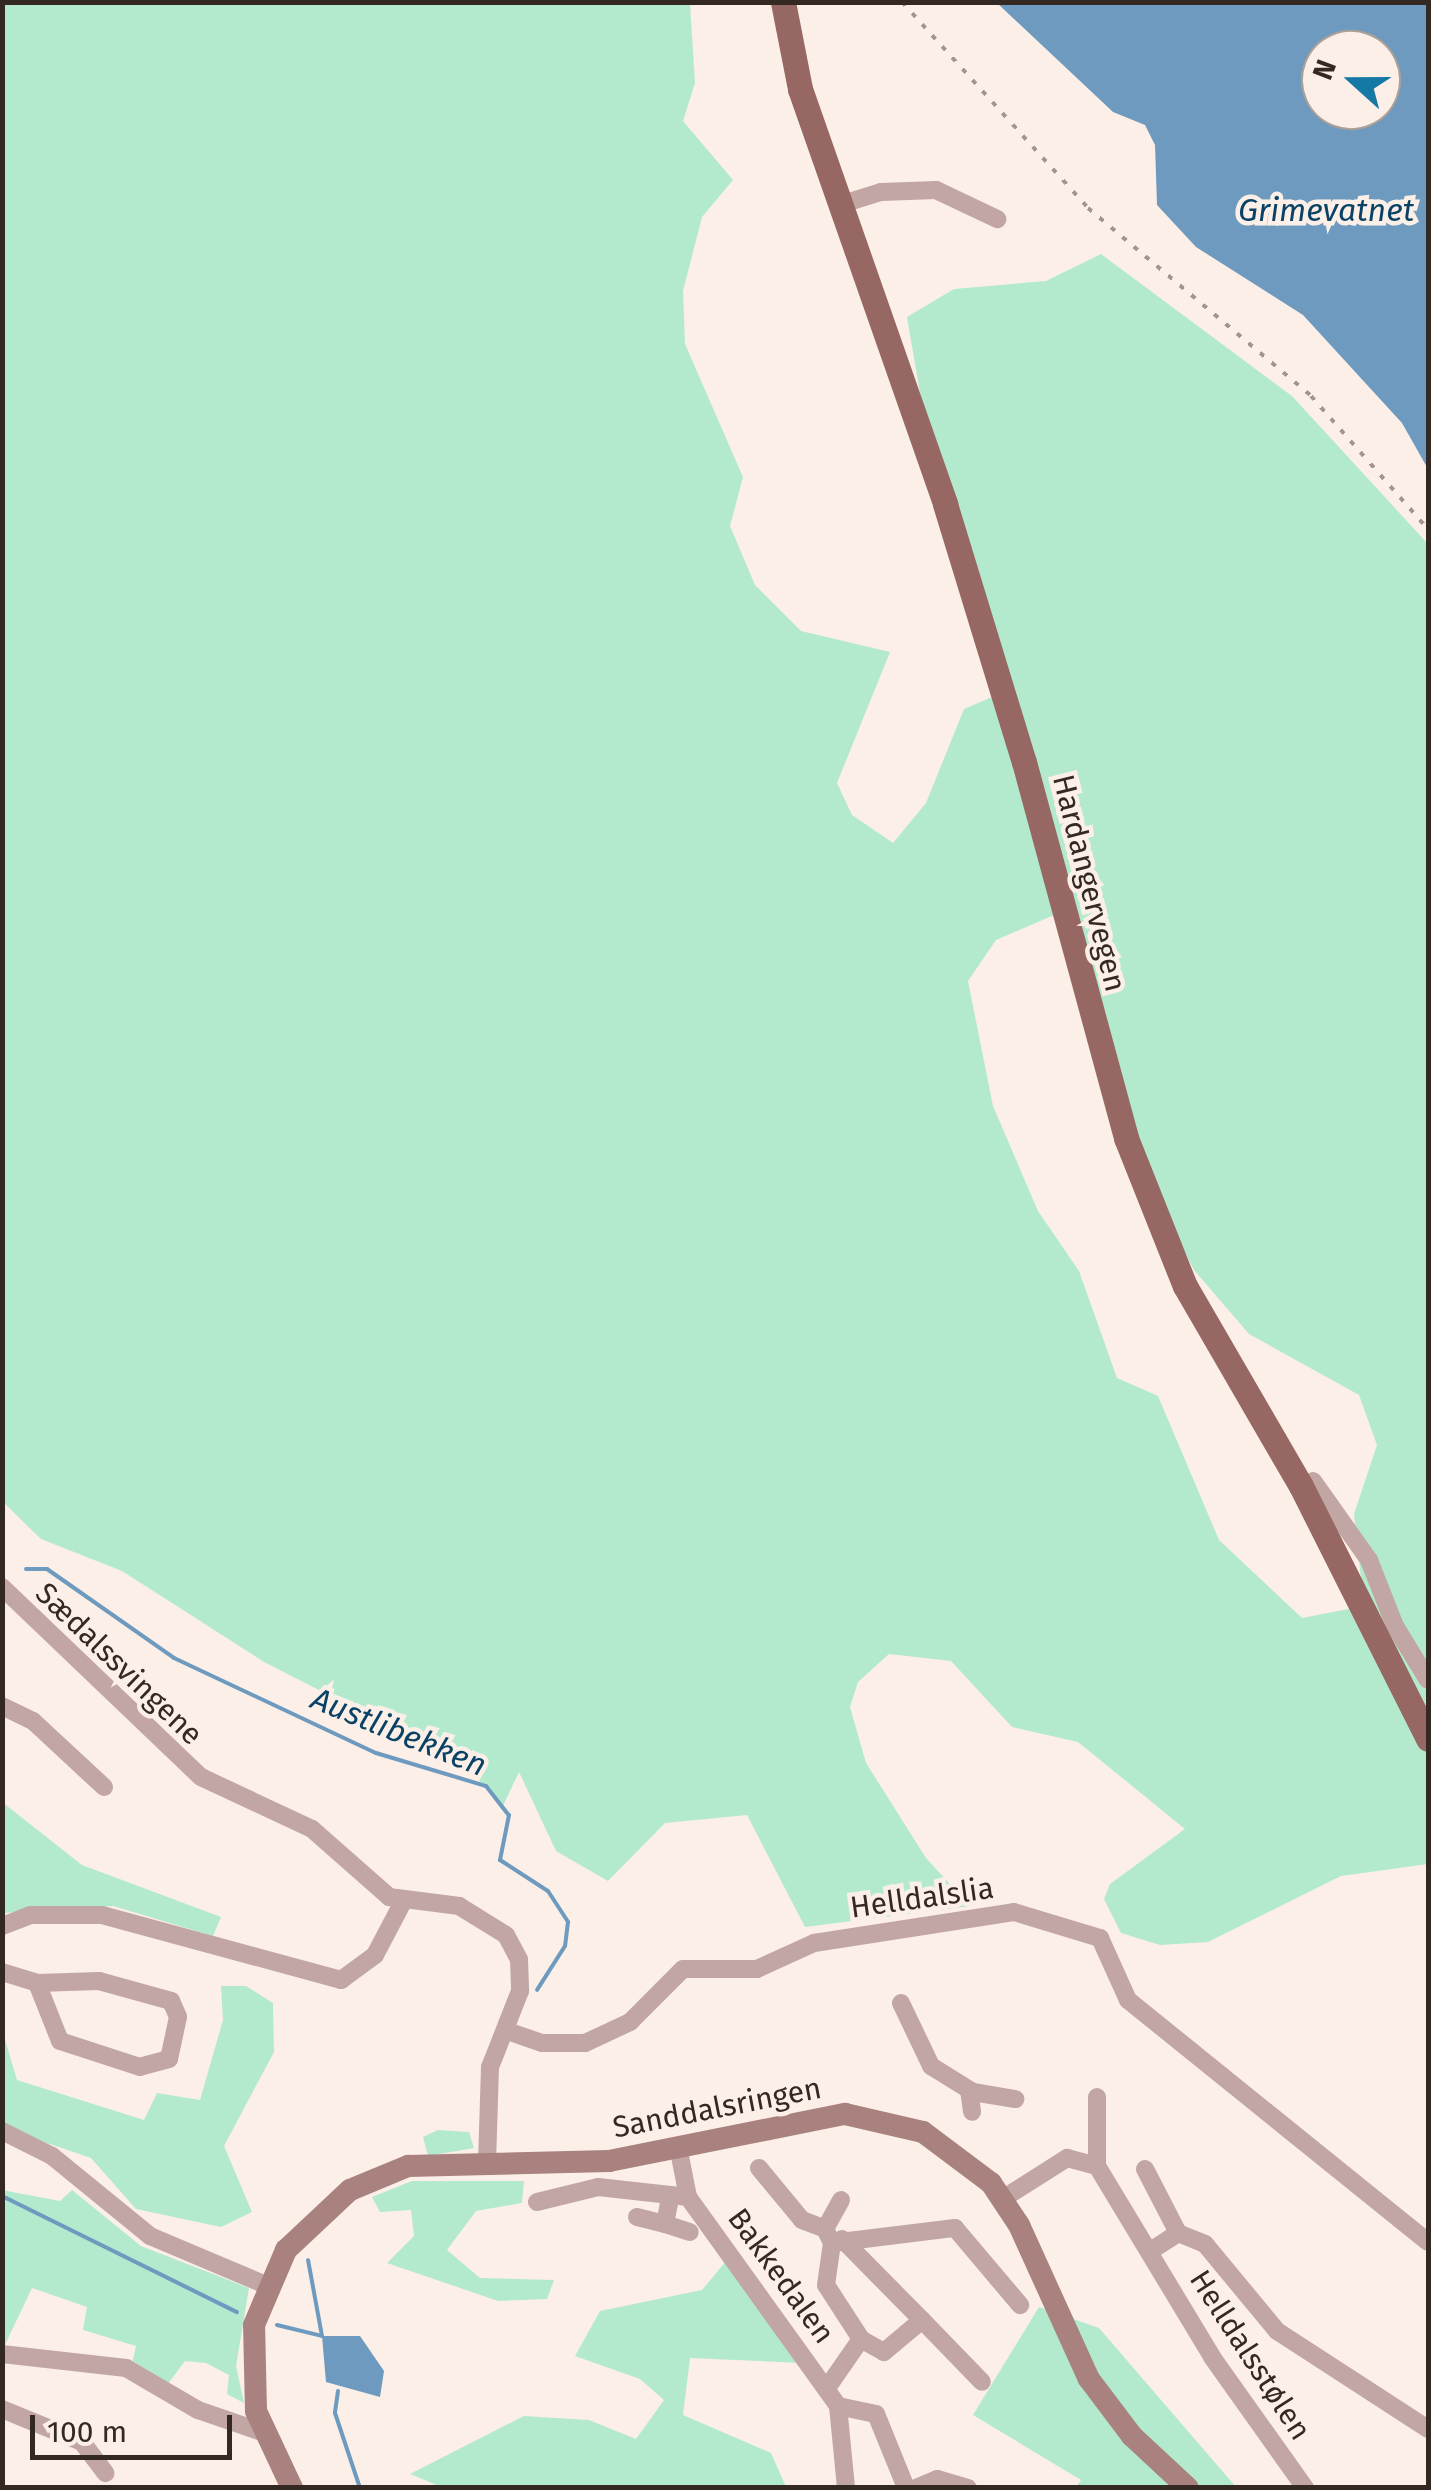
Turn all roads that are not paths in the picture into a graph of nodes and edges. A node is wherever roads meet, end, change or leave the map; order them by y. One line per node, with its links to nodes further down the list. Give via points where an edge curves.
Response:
1 (782, 2): 2 (main road, Hardangervegen, via 791,56)
2 (839, 205): 3 (street, via 882,192 936,190); 6 (main road, Hardangervegen, via 945,504 1126,1138 1185,1286)
3 (997, 219)
4 (1314, 1481): 5 (street)
5 (1369, 1560): 6 (street); 8 (street)
6 (1344, 1572): 10 (main road, Hardangervegen)
7 (2, 1586): 12 (street, Sædalssvingene, via 186,1766 312,1829 371,1886)
8 (1428, 1680)
9 (2, 1706): 11 (street, via 33,1721)
10 (1428, 1740)
11 (104, 1786)
12 (403, 1902): 13 (street, via 376,1955 341,1980 102,1915 30,1915); 17 (street, Sædalssvingene, via 459,1906 506,1935 521,1974)
13 (2, 1926)
14 (2, 1972): 15 (street)
15 (37, 1984): 15 (street, via 60,2041 140,2068 169,2060 178,2017 171,2001 100,1981)
16 (901, 2004): 18 (street, via 924,2057)
17 (507, 2031): 24 (street, Sædalssvingene, via 490,2067); 37 (street, Helldalslia, via 542,2043 585,2043 630,2022 683,1969 757,1969 814,1943 1014,1912 1100,1938 1128,2000)
18 (968, 2090): 20 (street); 21 (street)
19 (1097, 2098): 25 (street)
20 (1015, 2099)
21 (972, 2112)
22 (2, 2131): 39 (street, via 52,2156 150,2236)
23 (678, 2146): 24 (main road, Sanddalsringen, via 578,2164); 28 (street, Bakkedalen); 29 (main road, Sanddalsringen, via 806,2117 868,2116 942,2142)
24 (488, 2164): 39 (main road, Sanddalsringen, via 408,2166 350,2190 296,2237)
25 (1097, 2166): 29 (street, via 1067,2158); 38 (street, Helldalsstølen)
26 (759, 2168): 36 (street, Bakkedalen, via 802,2220)
27 (1146, 2169): 35 (street, Helldalsstølen)
28 (679, 2198): 31 (street, via 598,2187); 33 (street); 45 (street, Bakkedalen)
29 (1004, 2198): 56 (main road, Sanddalsringen, via 1089,2379 1132,2436)
30 (841, 2200): 36 (street, Bakkedalen)
31 (537, 2202)
32 (636, 2217): 33 (street)
33 (664, 2224): 34 (street)
34 (690, 2232)
35 (1178, 2233): 38 (street, Helldalsstølen); 48 (street, Helldalsstølen, via 1212,2250 1278,2330)
36 (833, 2237): 40 (street, via 955,2228); 41 (street, Bakkedalen); 42 (street, Bakkedalen, via 826,2285)
37 (1428, 2242)
38 (1152, 2250): 57 (street, Helldalsstølen, via 1212,2356)
39 (266, 2285): 49 (main road, via 250,2374)
40 (1020, 2305)
41 (922, 2320): 42 (street, Bakkedalen, via 884,2352); 44 (street, Bakkedalen)
42 (862, 2340): 45 (street, Bakkedalen)
43 (2, 2354): 49 (street, via 126,2368 198,2410)
44 (982, 2382)
45 (827, 2388): 46 (street, Bakkedalen)
46 (838, 2406): 52 (street, Bakkedalen); 53 (street, via 876,2414)
47 (4, 2411): 50 (street, via 82,2442)
48 (1428, 2429)
49 (262, 2432): 51 (main road)
50 (105, 2473)
51 (292, 2488)
52 (846, 2488)
53 (906, 2488)
54 (916, 2488): 55 (street, via 937,2478)
55 (968, 2488)
56 (1188, 2488)
57 (1305, 2488)

